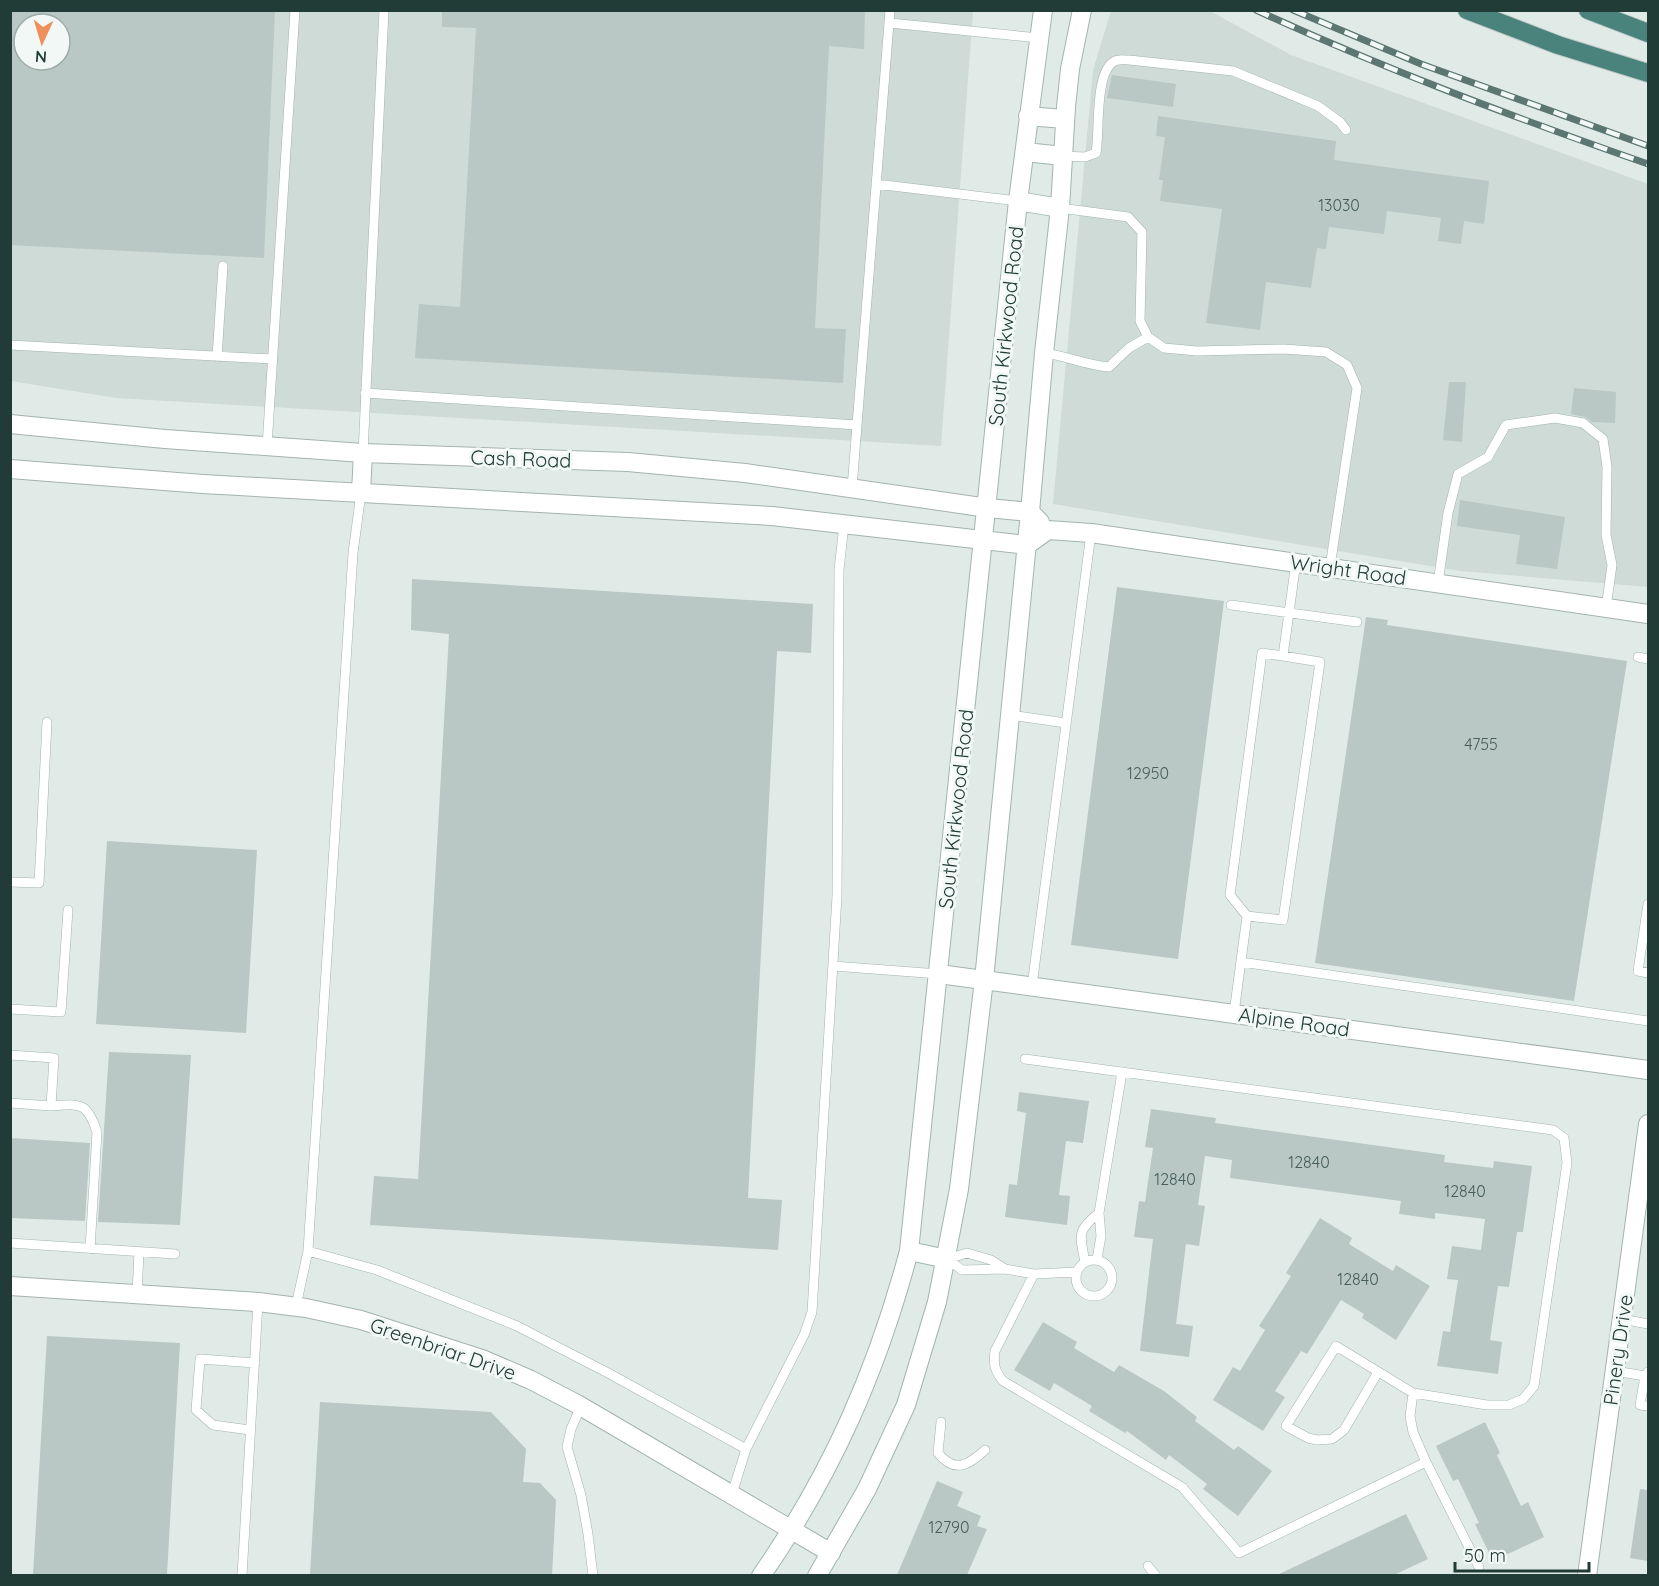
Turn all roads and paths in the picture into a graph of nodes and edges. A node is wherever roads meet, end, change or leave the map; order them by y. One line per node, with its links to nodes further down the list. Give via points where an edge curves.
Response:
1 (295, 10): 25 (lane)
2 (384, 10): 26 (lane)
3 (891, 10): 8 (lane)
4 (1043, 10): 10 (street, South Kirkwood Road)
5 (1082, 10): 13 (street, South Kirkwood Road)
6 (1467, 10): 11 (highway, via 1558,45)
7 (1588, 10): 9 (highway)
8 (890, 23): 10 (lane); 17 (lane)
9 (1648, 33)
10 (1039, 38): 12 (street, South Kirkwood Road)
11 (1648, 73)
12 (1028, 116): 13 (street); 15 (street, South Kirkwood Road)
13 (1064, 119): 16 (street, South Kirkwood Road)
14 (1346, 130): 16 (lane, via 1318,106 1233,71 1117,60 1102,83 1096,153)
15 (1025, 152): 16 (street); 18 (street, South Kirkwood Road)
16 (1063, 156): 19 (street, South Kirkwood Road)
17 (876, 184): 18 (lane); 28 (lane)
18 (1018, 201): 19 (street); 34 (street, South Kirkwood Road)
19 (1060, 208): 21 (lane, via 1128,217 1142,232 1140,321); 23 (street, South Kirkwood Road)
20 (223, 266): 24 (lane)
21 (1148, 337): 23 (lane, via 1109,367 1090,366); 42 (lane, via 1164,348 1197,351 1326,352 1347,365 1357,388)
22 (10, 345): 24 (lane)
23 (1044, 353): 35 (street, South Kirkwood Road)
24 (217, 357): 25 (lane)
25 (272, 359): 29 (lane)
26 (365, 393): 28 (lane); 30 (lane)
27 (10, 424): 29 (street, Cash Road)
28 (857, 425): 32 (lane)
29 (267, 446): 30 (street, Cash Road)
30 (363, 453): 32 (street, Cash Road, via 628,462); 33 (street)
31 (10, 469): 33 (street)
32 (852, 488): 34 (street, Cash Road)
33 (361, 493): 36 (street, via 772,516); 78 (lane, via 353,553)
34 (988, 508): 35 (street, Cash Road); 39 (street, South Kirkwood Road)
35 (1030, 512): 37 (street); 40 (street, South Kirkwood Road)
36 (844, 524): 39 (street); 60 (lane, via 839,570)
37 (1048, 530): 38 (street, Wright Road); 40 (street)
38 (1091, 532): 41 (street, Wright Road); 54 (lane)
39 (984, 541): 40 (street); 62 (street, South Kirkwood Road)
40 (1027, 545): 52 (street, South Kirkwood Road)
41 (1296, 562): 42 (street, Wright Road); 46 (lane)
42 (1330, 567): 43 (street, Wright Road)
43 (1438, 583): 45 (street, Wright Road); 45 (lane, via 1458,474 1488,457 1506,425 1555,418 1583,423 1603,439 1607,467 1606,535 1612,565)
44 (1231, 605): 46 (lane)
45 (1606, 608): 47 (street, Wright Road)
46 (1289, 613): 48 (lane); 49 (lane)
47 (1648, 614)
48 (1357, 622)
49 (1283, 656): 58 (lane, via 1262,653 1230,896); 58 (lane, via 1320,662 1282,920)
50 (1638, 657): 51 (lane)
51 (1648, 659)
52 (1010, 715): 54 (lane); 63 (street, South Kirkwood Road)
53 (47, 722): 55 (lane, via 39,883)
54 (1066, 723): 64 (lane)
55 (10, 882)
56 (1648, 904): 61 (lane, via 1638,971)
57 (68, 910): 65 (lane, via 62,1012)
58 (1247, 916): 59 (lane)
59 (1241, 962): 66 (lane); 67 (lane)
60 (833, 966): 62 (lane); 103 (lane, via 812,1312)
61 (1648, 973)
62 (939, 974): 63 (street, Alpine Road); 79 (street, South Kirkwood Road)
63 (984, 980): 64 (street, Alpine Road); 82 (street, South Kirkwood Road)
64 (1032, 986): 66 (street, Alpine Road)
65 (10, 1009)
66 (1234, 1013): 70 (street, Alpine Road)
67 (1648, 1021)
68 (10, 1055): 73 (lane, via 54,1058)
69 (1025, 1059): 71 (lane)
70 (1648, 1070)
71 (1122, 1072): 75 (lane); 98 (lane, via 1553,1130 1564,1138 1568,1163 1533,1386 1523,1399 1509,1405)
72 (10, 1103): 73 (lane)
73 (51, 1106): 77 (lane, via 82,1106 97,1132)
74 (1648, 1124): 92 (street, Pinery Drive)
75 (1099, 1213): 83 (lane); 84 (lane, via 1086,1223 1080,1236)
76 (10, 1244): 77 (lane)
77 (90, 1249): 80 (lane)
78 (308, 1251): 91 (lane); 103 (lane, via 377,1270 517,1326)
79 (909, 1251): 82 (street); 107 (street, South Kirkwood Road, via 873,1368 825,1473)
80 (139, 1252): 81 (lane); 89 (lane)
81 (175, 1254)
82 (947, 1258): 85 (lane, via 962,1270); 85 (lane, via 967,1253); 108 (street, South Kirkwood Road, via 906,1405 867,1489)
83 (1097, 1259): 84 (lane); 86 (lane, via 1112,1270 1112,1283 1105,1293 1093,1296 1083,1292 1077,1283)
84 (1084, 1262): 86 (lane)
85 (1005, 1269): 87 (lane)
86 (1077, 1272): 87 (lane)
87 (1034, 1274): 105 (lane, via 995,1352 993,1362 1003,1382 1182,1487 1239,1553)
88 (10, 1286): 89 (street, Greenbriar Drive)
89 (137, 1294): 90 (street, Greenbriar Drive)
90 (258, 1302): 91 (street, Greenbriar Drive); 94 (lane)
91 (296, 1306): 99 (street, Greenbriar Drive, via 361,1320 482,1359)
92 (1622, 1319): 93 (lane); 95 (street, Pinery Drive)
93 (1648, 1324)
94 (255, 1363): 102 (lane); 102 (lane, via 200,1359 196,1410 213,1425)
95 (1615, 1371): 97 (lane); 116 (street, Pinery Drive)
96 (1378, 1372): 96 (lane, via 1336,1346 1286,1426 1308,1438 1332,1439 1344,1431); 98 (lane)
97 (1647, 1374): 100 (lane, via 1640,1405)
98 (1413, 1393): 105 (lane, via 1413,1432)
99 (581, 1406): 106 (street, Greenbriar Drive); 112 (lane, via 567,1447 583,1504)
100 (1648, 1406)
101 (941, 1422): 104 (lane, via 938,1453 952,1464 971,1463)
102 (250, 1430): 111 (lane)
103 (746, 1449): 106 (lane)
104 (985, 1450)
105 (1426, 1462): 110 (lane)
106 (732, 1494): 107 (street, Greenbriar Drive)
107 (792, 1530): 108 (street, Greenbriar Drive); 113 (street, South Kirkwood Road)
108 (831, 1553): 114 (street, South Kirkwood Road)
109 (1148, 1566): 115 (lane)
110 (1479, 1567)
111 (242, 1575)
112 (593, 1575)
113 (761, 1575)
114 (816, 1575)
115 (1156, 1575)
116 (1587, 1575)

